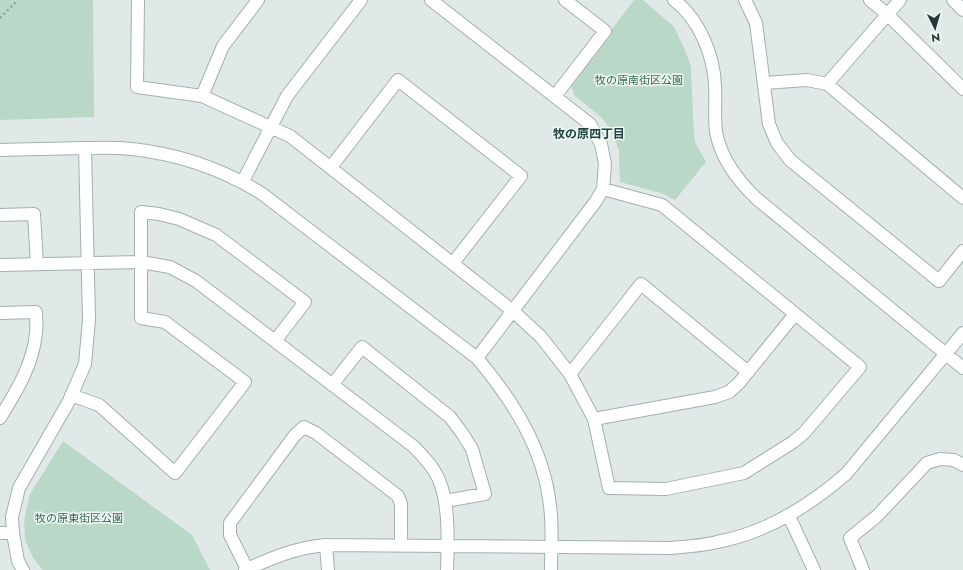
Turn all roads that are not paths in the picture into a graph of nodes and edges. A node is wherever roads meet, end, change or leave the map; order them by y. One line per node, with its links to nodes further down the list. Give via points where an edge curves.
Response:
1 (138, 0): 16 (street, via 136,87)
2 (258, 0): 16 (street, via 223,46)
3 (361, 0): 18 (street, via 287,96)
4 (431, 0): 17 (street)
5 (564, 0): 17 (street, via 605,31)
6 (674, 0): 37 (street, via 690,17 708,51 715,85 716,132 734,175 757,199)
7 (745, 0): 13 (street, via 756,23)
8 (870, 0): 12 (street)
9 (900, 0): 12 (street)
10 (953, 0): 11 (street)
11 (963, 10)
12 (888, 14): 14 (street); 15 (street)
13 (764, 83): 14 (street, via 807,80); 26 (street, via 769,124 777,143 790,160 939,281)
14 (827, 84): 24 (street)
15 (963, 89)
16 (202, 96): 18 (street)
17 (555, 96): 23 (street, via 590,124 601,144 605,164)
18 (270, 127): 21 (street, via 290,136); 22 (street)
19 (85, 148): 20 (street); 22 (street, via 132,149 167,155 195,162); 28 (street)
20 (0, 150)
21 (331, 167): 29 (street); 29 (street, via 398,80 521,176)
22 (243, 181): 38 (street)
23 (603, 189): 32 (street); 34 (street, via 662,205)
24 (963, 198)
25 (0, 215): 30 (street, via 34,214)
26 (963, 251)
27 (140, 262): 28 (street); 36 (street, via 170,268 196,281); 36 (street, via 141,212 180,219 216,235 305,302); 43 (street, via 141,318 165,322 245,382 175,473 99,405)
28 (87, 263): 30 (street); 43 (street, via 89,320 85,364)
29 (452, 263): 32 (street)
30 (37, 264): 31 (street)
31 (0, 265)
32 (513, 311): 38 (street); 41 (street, via 541,337)
33 (0, 313): 44 (street, via 36,312 37,332 29,365)
34 (795, 314): 40 (street); 45 (street, via 860,367 804,433 744,473 666,488 609,488)
35 (963, 334): 37 (street)
36 (275, 341): 42 (street)
37 (947, 353): 39 (street); 48 (street, via 846,474 827,491)
38 (476, 358): 54 (street, via 519,415 534,445 544,475 550,506)
39 (963, 368)
40 (748, 372): 41 (street, via 641,284); 45 (street, via 729,392 715,397)
41 (570, 374): 45 (street)
42 (332, 385): 47 (street, via 413,446 426,459 436,472); 47 (street, via 362,347 450,417 472,449 485,494)
43 (71, 395): 50 (street, via 19,488 12,517)
44 (0, 418)
45 (594, 419)
46 (963, 465): 61 (street, via 954,460 927,463 877,516 850,538)
47 (445, 501): 53 (street)
48 (789, 516): 54 (street, via 740,536 692,546); 60 (street)
49 (0, 533): 50 (street)
50 (13, 533): 55 (street, via 18,561)
51 (326, 545): 52 (street); 56 (street, via 308,546); 57 (street)
52 (401, 545): 53 (street); 56 (street, via 401,504 398,496 316,433 304,428 295,435 230,523 230,535)
53 (448, 546): 54 (street); 58 (street)
54 (551, 548): 59 (street)
55 (23, 570)
56 (246, 570)
57 (328, 570)
58 (447, 570)
59 (550, 570)
60 (814, 570)
61 (863, 570)

